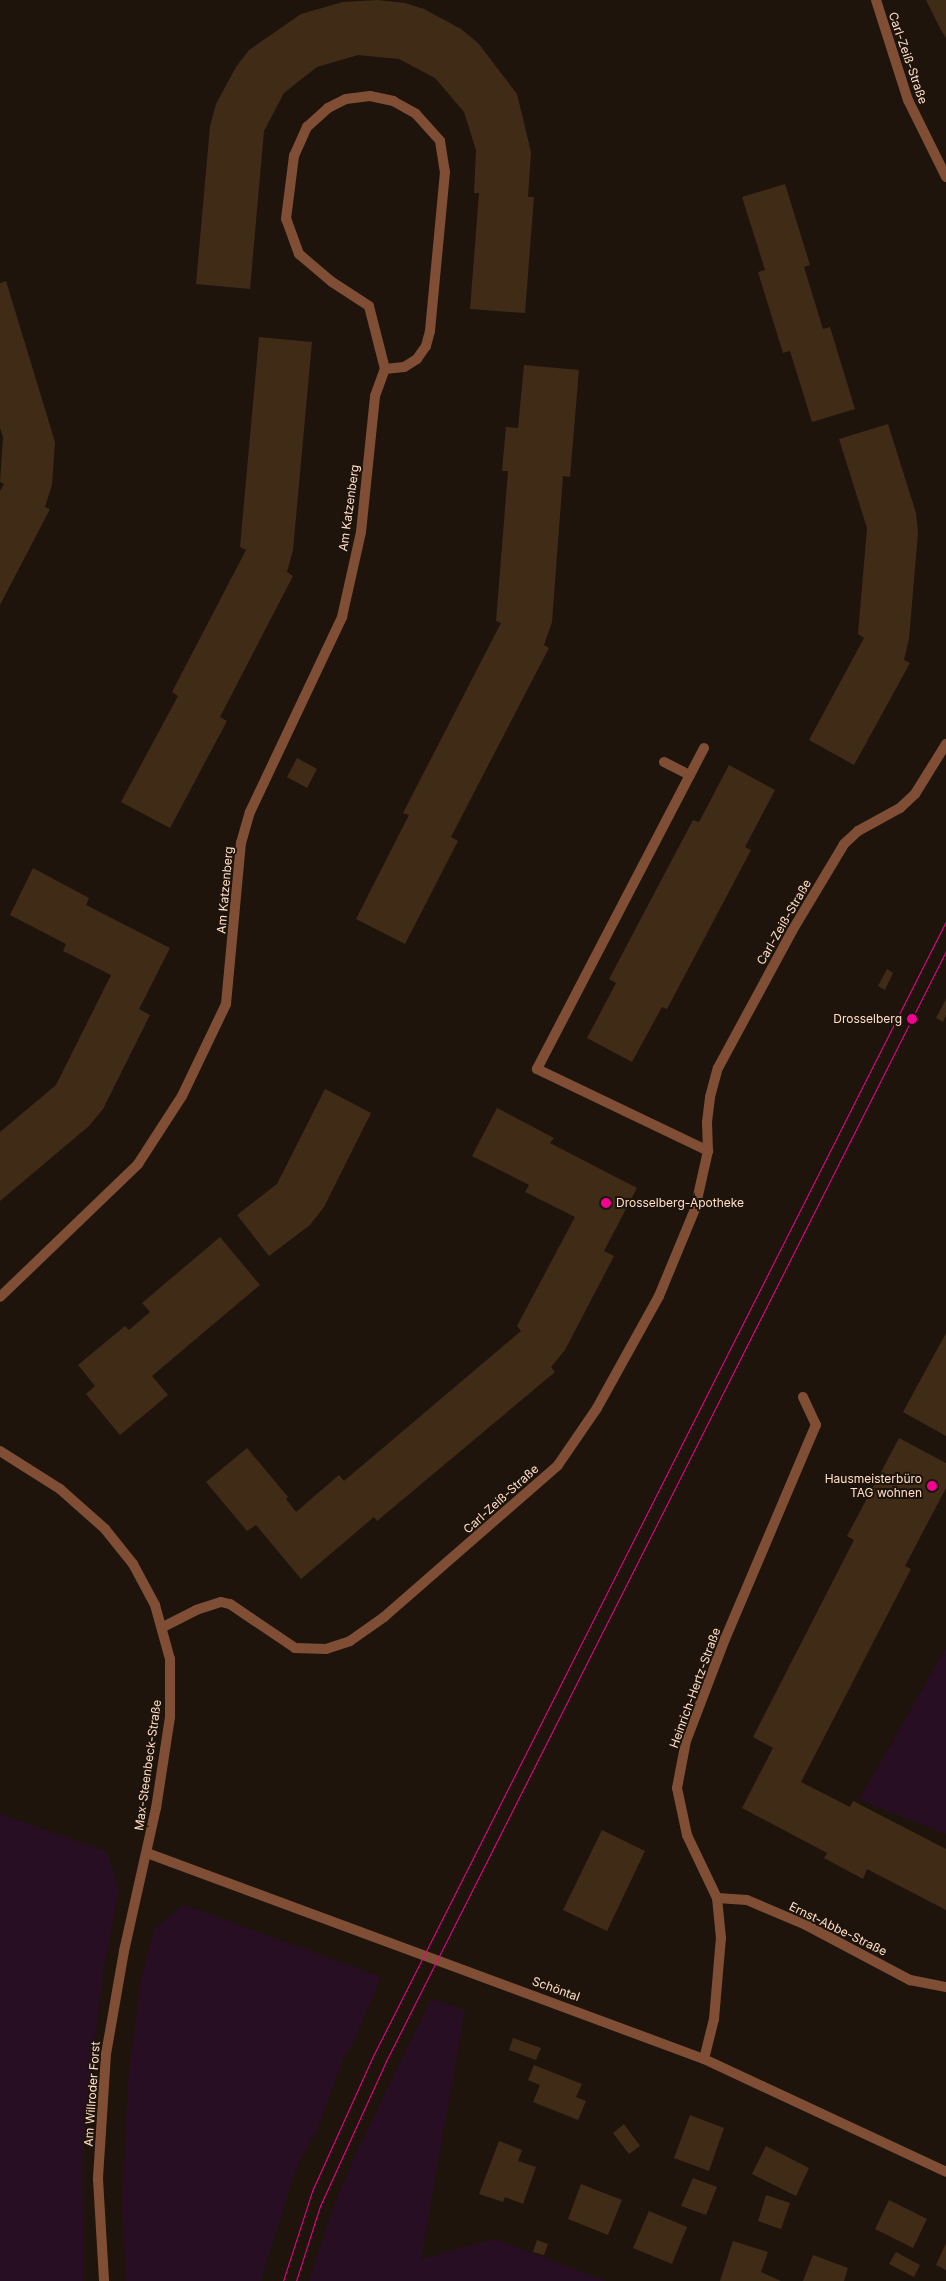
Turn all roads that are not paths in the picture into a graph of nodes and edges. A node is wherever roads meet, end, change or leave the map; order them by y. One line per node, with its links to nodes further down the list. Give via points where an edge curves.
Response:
1 (876, 0): 2 (street, Carl-Zeiß-Straße, via 908,100)
2 (946, 177)
3 (386, 369): 3 (street, via 404,367 417,359 426,346 445,172 440,141 416,114 393,101 370,96 346,99 328,108 307,127 294,156 286,219 298,254 369,306); 9 (street, Am Katzenberg, via 375,396 361,532 342,617 250,812 241,843 230,985 220,1018 182,1096 138,1164)
4 (946, 744): 8 (street, Carl-Zeiß-Straße, via 915,794 900,808 858,830 844,844 796,924 718,1068 706,1122)
5 (704, 748): 7 (street)
6 (664, 762): 7 (street)
7 (690, 775): 8 (street, via 537,1069)
8 (708, 1151): 12 (street, Carl-Zeiß-Straße, via 695,1209 659,1296 598,1408 558,1465 456,1556 384,1617 350,1641 326,1649 295,1648 230,1604 221,1602 196,1610)
9 (0, 1297)
10 (803, 1397): 14 (street, Heinrich-Hertz-Straße, via 816,1424 686,1741 677,1788 687,1835)
11 (0, 1451): 12 (street, Max-Steenbeck-Straße, via 60,1489 105,1529 133,1564)
12 (163, 1627): 13 (street, Max-Steenbeck-Straße, via 170,1659 170,1717)
13 (147, 1853): 16 (street, Schöntal); 18 (street, Am Willroder Forst, via 124,1951 106,2054 98,2179)
14 (717, 1898): 15 (street, Ernst-Abbe-Straße, via 747,1900 806,1925 910,1980); 16 (street, Heinrich-Hertz-Straße, via 721,1938 714,2019)
15 (946, 1987)
16 (704, 2059): 17 (street, Schöntal)
17 (946, 2172)
18 (104, 2281)

